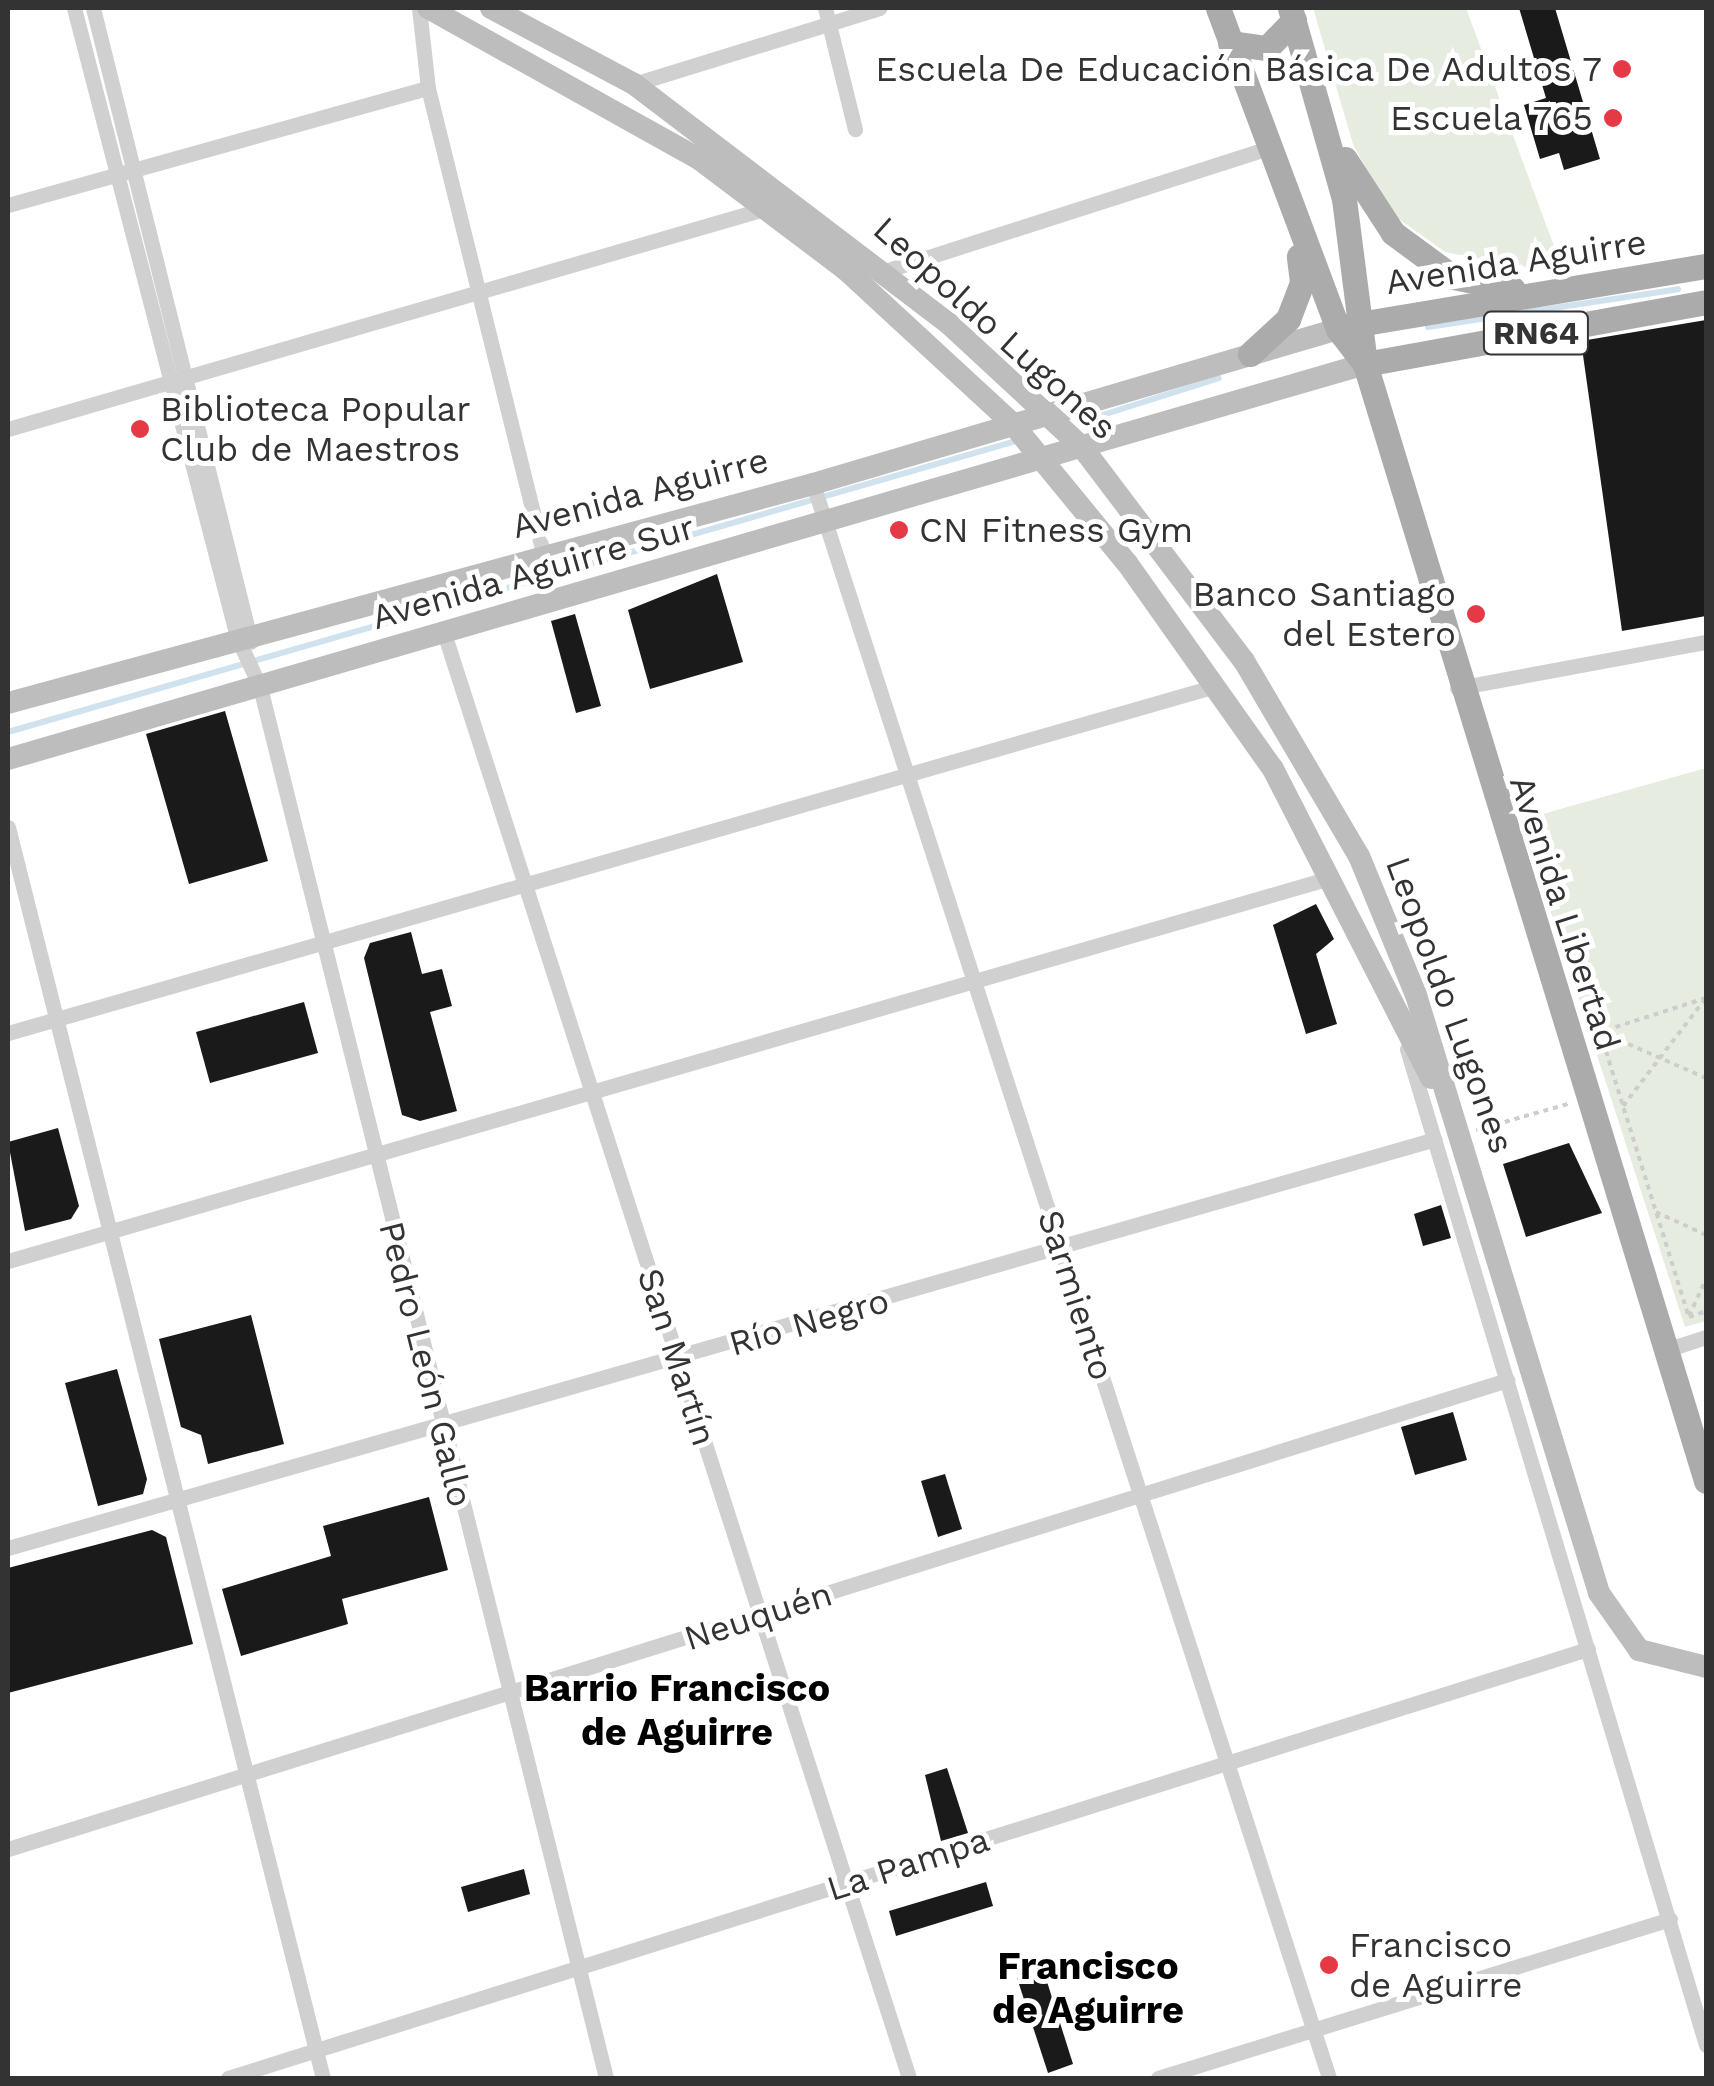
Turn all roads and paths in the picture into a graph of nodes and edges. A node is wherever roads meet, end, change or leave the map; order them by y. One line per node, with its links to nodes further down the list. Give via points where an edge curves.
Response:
1 (74, 8): 17 (street, Pedro León Gallo)
2 (93, 8): 16 (street, Pedro León Gallo)
3 (419, 8): 12 (street)
4 (428, 8): 19 (main road, Leopoldo Lugones, via 610,102)
5 (491, 8): 11 (main road, Leopoldo Lugones)
6 (879, 8): 8 (street)
7 (1218, 8): 10 (main road, Avenida Libertad)
8 (827, 14): 11 (street); 14 (street)
9 (1292, 14): 10 (main road, via 1267,48); 13 (main road, Avenida Libertad)
10 (1230, 44): 15 (main road, Avenida Libertad)
11 (634, 84): 22 (main road, Leopoldo Lugones)
12 (428, 88): 16 (street); 23 (street)
13 (1324, 115): 24 (main road, via 1368,204 1415,249 1484,287); 26 (main road, Avenida Libertad)
14 (855, 129)
15 (1265, 150): 20 (main road, Avenida Libertad); 22 (street)
16 (135, 170): 17 (street); 30 (street, Pedro León Gallo)
17 (117, 175): 18 (street); 31 (street, Pedro León Gallo)
18 (8, 205)
19 (768, 208): 23 (street); 33 (main road, Leopoldo Lugones)
20 (1296, 227): 27 (main road, Avenida Libertad); 28 (main road, via 1300,296)
21 (1706, 266): 24 (main road, Avenida Aguirre / RN64)
22 (885, 271): 32 (main road, Leopoldo Lugones)
23 (478, 290): 30 (street); 39 (street)
24 (1563, 291): 26 (main road, Avenida Aguirre / RN64)
25 (1706, 302): 29 (main road, Avenida Aguirre / RN64)
26 (1364, 322): 27 (main road, Avenida Aguirre / RN64); 29 (main road, Avenida Libertad)
27 (1338, 329): 28 (main road); 29 (main road, Avenida Libertad)
28 (1250, 354): 32 (main road)
29 (1365, 364): 35 (main road, Avenida Aguirre Sur); 45 (main road, Avenida Libertad)
30 (189, 378): 31 (street); 41 (street, Pedro León Gallo)
31 (171, 385): 34 (street); 41 (street, Pedro León Gallo)
32 (1040, 414): 33 (main road, Avenida Aguirre); 35 (main road, Leopoldo Lugones)
33 (1011, 422): 36 (main road, Leopoldo Lugones); 37 (main road, Avenida Aguirre)
34 (8, 430)
35 (1082, 447): 36 (main road, Avenida Aguirre Sur); 64 (main road, Leopoldo Lugones, via 1244,661 1359,856)
36 (1042, 460): 38 (main road, Avenida Aguirre Sur); 44 (main road, Leopoldo Lugones)
37 (814, 488): 38 (street, Sarmiento); 39 (main road, Avenida Aguirre)
38 (821, 518): 40 (main road, Avenida Aguirre Sur); 48 (street, Sarmiento)
39 (543, 554): 41 (main road, Avenida Aguirre)
40 (446, 636): 43 (main road, Avenida Aguirre Sur); 51 (street, San Martín)
41 (247, 639): 43 (street, Pedro León Gallo); 46 (main road)
42 (1706, 642): 45 (street)
43 (258, 683): 47 (main road, Avenida Aguirre Sur); 52 (street, Pedro León Gallo)
44 (1216, 686): 48 (street); 50 (main road, Leopoldo Lugones)
45 (1457, 688): 62 (main road, Avenida Libertad)
46 (8, 703)
47 (8, 759)
48 (904, 770): 51 (street); 53 (street, Sarmiento)
49 (8, 827): 56 (street)
50 (1330, 878): 53 (street); 55 (main road, Leopoldo Lugones)
51 (520, 884): 52 (street); 61 (street, San Martín)
52 (322, 939): 56 (street); 66 (street, Pedro León Gallo)
53 (973, 979): 61 (street); 71 (street, Sarmiento)
54 (1706, 998): 58 (path); 59 (path)
55 (1393, 1002): 65 (street); 67 (main road, Leopoldo Lugones)
56 (54, 1018): 57 (street); 69 (street)
57 (8, 1032)
58 (1600, 1032): 59 (path); 63 (path)
59 (1660, 1058): 60 (path); 63 (path)
60 (1706, 1078)
61 (592, 1095): 66 (street); 78 (street, San Martín)
62 (1587, 1098): 64 (path); 77 (main road, Avenida Libertad)
63 (1623, 1106): 68 (path)
64 (1463, 1134): 67 (main road, Leopoldo Lugones)
65 (1436, 1139): 71 (street, Río Negro); 79 (street)
66 (376, 1158): 69 (street); 80 (street, Pedro León Gallo)
67 (1484, 1204): 87 (main road, Leopoldo Lugones, via 1586,1545 1619,1632 1660,1662)
68 (1656, 1212): 70 (path); 75 (path)
69 (107, 1232): 72 (street); 83 (street)
70 (1706, 1235)
71 (1062, 1248): 78 (street, Río Negro); 82 (street, Sarmiento)
72 (8, 1261)
73 (1706, 1280): 75 (path)
74 (1706, 1311): 75 (path)
75 (1689, 1317)
76 (1706, 1337): 77 (street)
77 (1669, 1349): 81 (main road, Avenida Libertad)
78 (678, 1360): 80 (street, Río Negro); 85 (street, San Martín)
79 (1507, 1380): 82 (street, Neuquén); 86 (street)
80 (441, 1421): 83 (street, Río Negro); 88 (street, Pedro León Gallo)
81 (1706, 1481)
82 (1141, 1497): 85 (street, Neuquén); 89 (street, Sarmiento)
83 (175, 1500): 84 (street, Río Negro); 90 (street)
84 (8, 1548)
85 (762, 1614): 88 (street, Neuquén); 92 (street, San Martín)
86 (1588, 1649): 89 (street, La Pampa); 93 (street)
87 (1706, 1667)
88 (508, 1697): 90 (street, Neuquén); 94 (street, Pedro León Gallo)
89 (1225, 1761): 92 (street, La Pampa); 95 (street, Sarmiento)
90 (245, 1781): 91 (street, Neuquén); 97 (street)
91 (8, 1848)
92 (844, 1886): 94 (street, La Pampa); 101 (street, San Martín)
93 (1670, 1920): 95 (street); 96 (street)
94 (578, 1967): 97 (street, La Pampa); 100 (street, Pedro León Gallo)
95 (1312, 2028): 102 (street); 103 (street, Sarmiento)
96 (1706, 2045)
97 (316, 2051): 98 (street, La Pampa); 99 (street)
98 (228, 2078)
99 (323, 2078)
100 (606, 2078)
101 (909, 2078)
102 (1158, 2078)
103 (1329, 2078)

